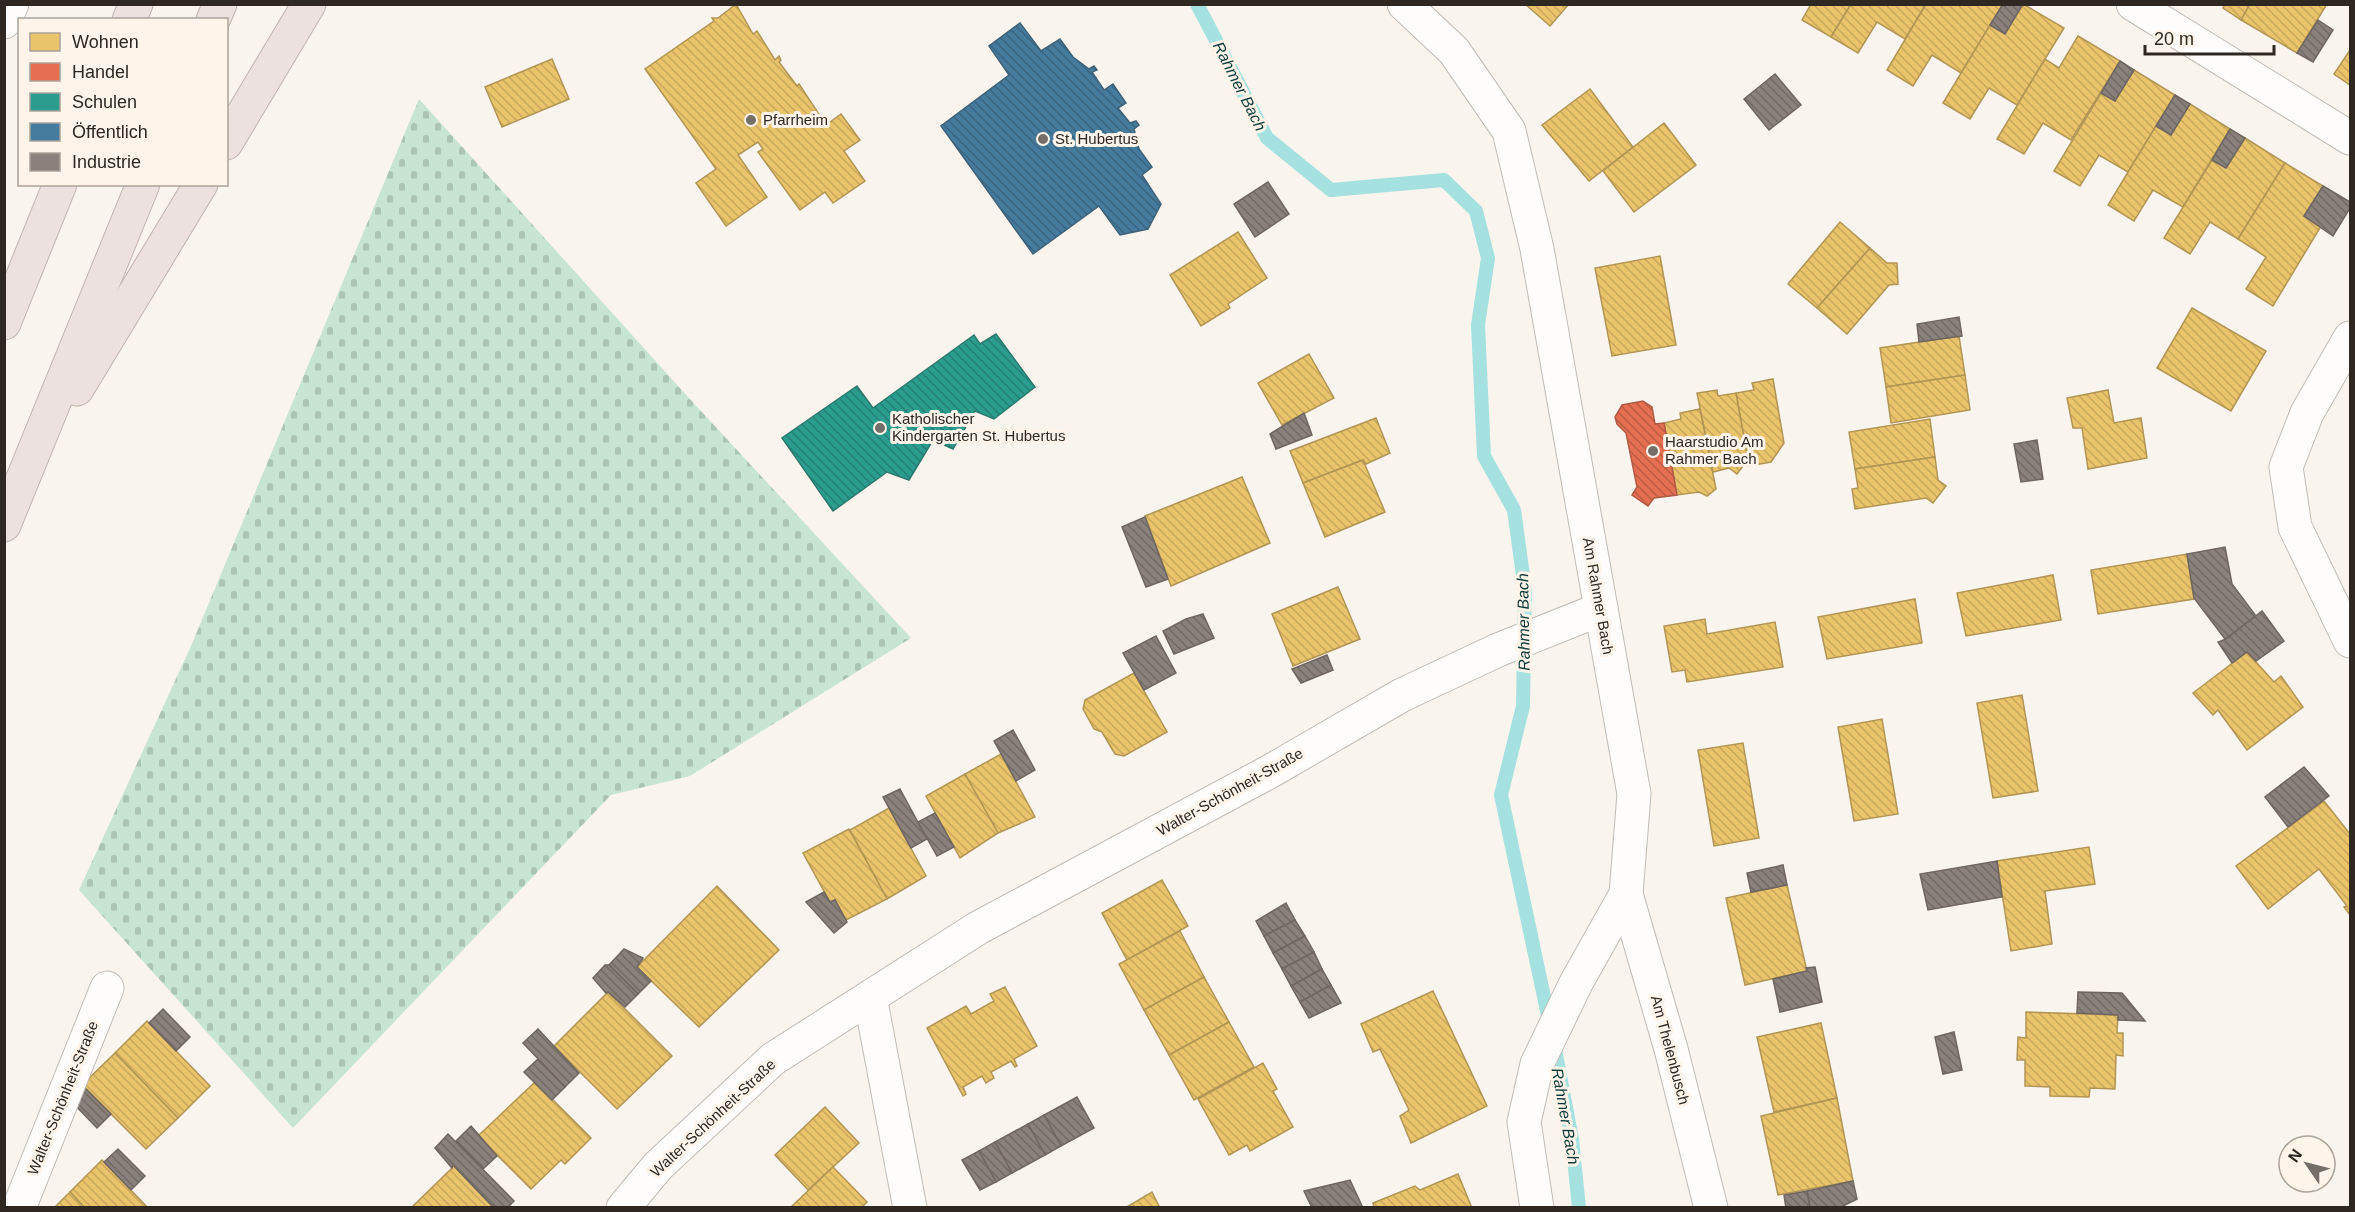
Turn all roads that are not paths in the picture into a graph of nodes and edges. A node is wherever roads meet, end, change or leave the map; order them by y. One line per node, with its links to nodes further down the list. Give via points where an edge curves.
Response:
1 (12, 4): 9 (street)
2 (136, 4): 7 (highway)
3 (220, 4): 8 (highway)
4 (309, 4): 11 (highway)
5 (1404, 4): 19 (street, Am Rahmer Bach, via 1454,51 1509,131 1537,249)
6 (2133, 4): 10 (street)
7 (130, 18)
8 (214, 18)
9 (4, 22)
10 (2350, 138)
11 (228, 140)
12 (59, 186): 15 (highway)
13 (142, 186): 17 (highway)
14 (200, 186): 17 (highway)
15 (4, 323)
16 (2350, 338): 20 (street, via 2307,413 2286,467 2295,527)
17 (25, 476): 18 (highway)
18 (4, 525)
19 (1600, 609): 21 (street, Am Rahmer Bach, via 1634,794); 23 (street, Walter-Schönheit-Straße, via 1402,694 1269,772 978,928)
20 (2350, 641)
21 (1626, 894): 27 (street, Am Rahmer Bach, via 1576,983 1537,1064 1524,1122); 28 (street, Am Thelenbusch)
22 (107, 988): 24 (street, Walter-Schönheit-Straße)
23 (870, 997): 25 (street, Walter-Schönheit-Straße, via 773,1059 658,1166); 26 (street)
24 (19, 1208)
25 (623, 1208)
26 (910, 1208)
27 (1537, 1208)
28 (1711, 1208)

